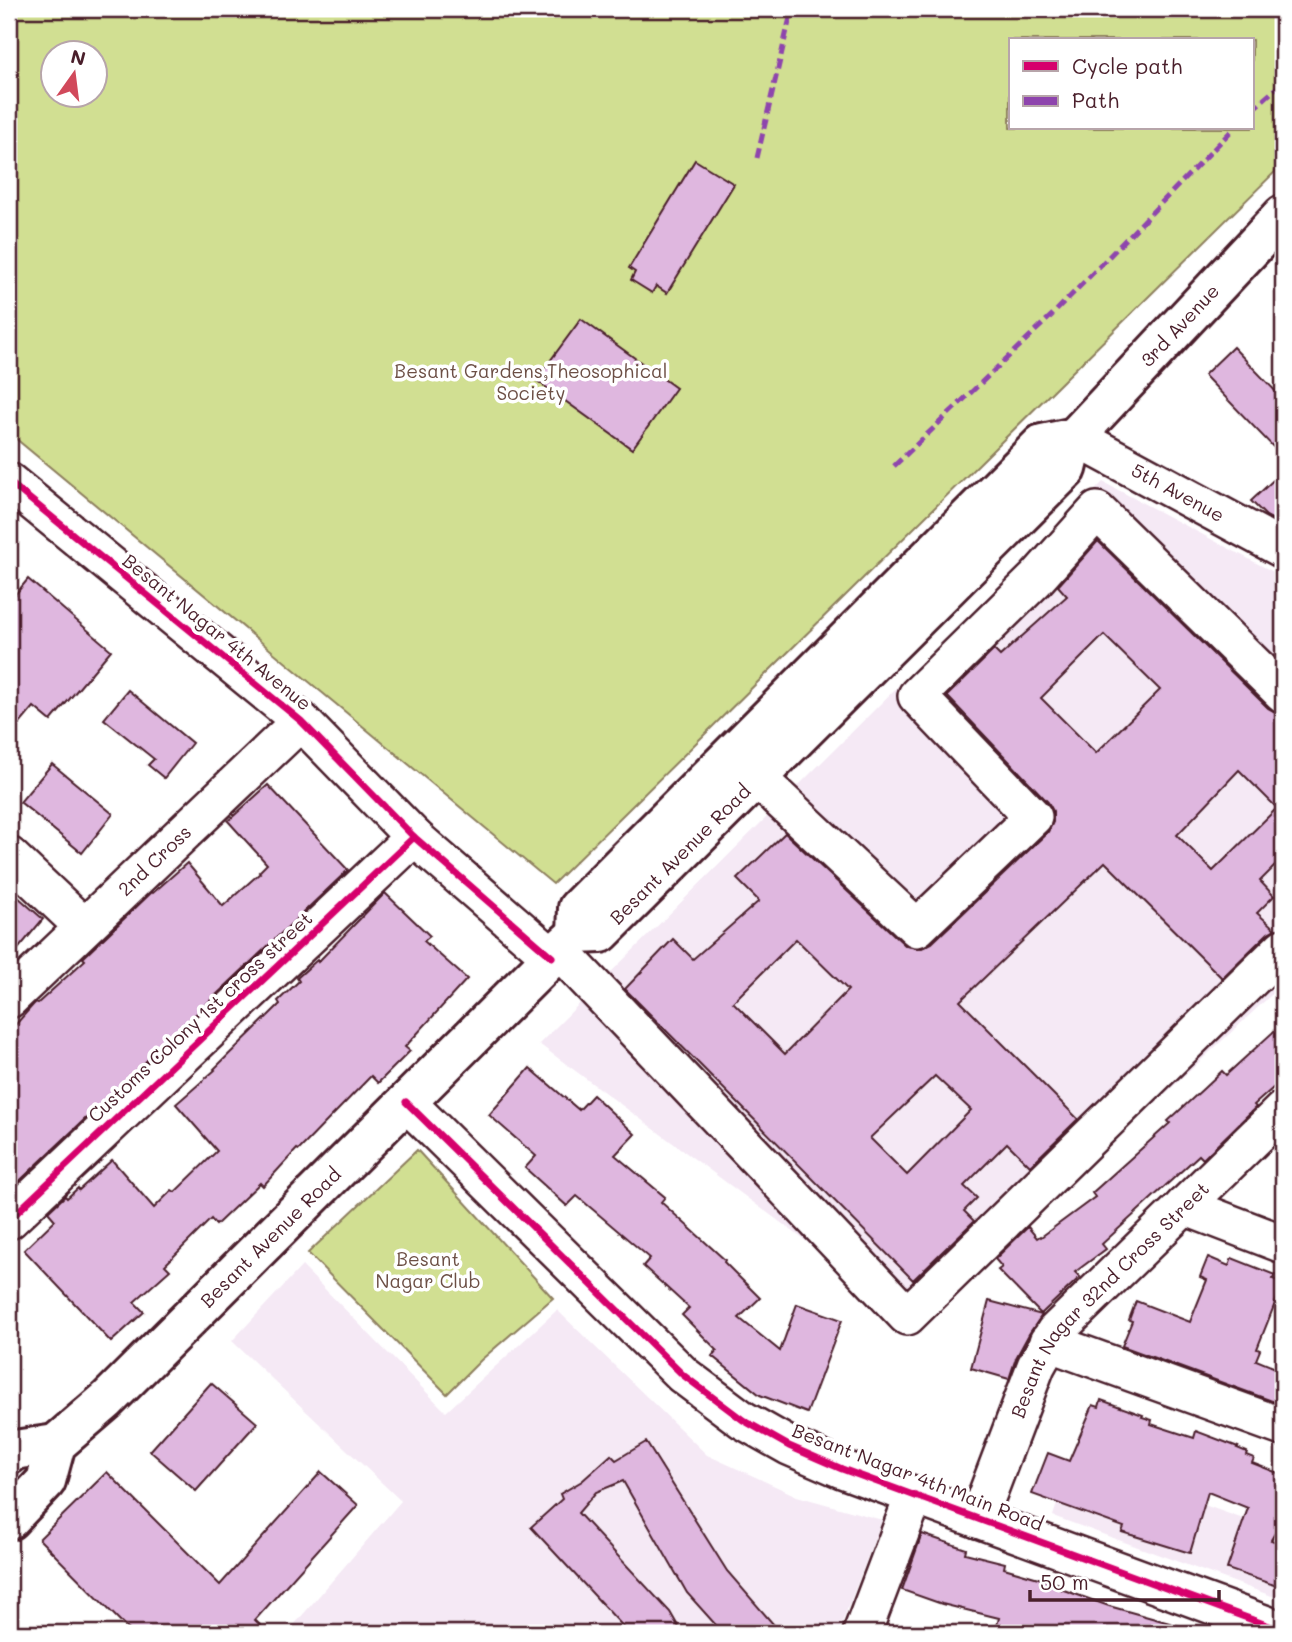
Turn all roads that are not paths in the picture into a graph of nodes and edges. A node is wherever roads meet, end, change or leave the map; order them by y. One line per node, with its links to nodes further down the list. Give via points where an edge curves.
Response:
1 (1283, 215): 2 (main road, 3rd Avenue)
2 (1075, 436): 4 (street, 5th Avenue); 7 (main road, Besant Avenue Road, via 1067,469); 11 (main road, via 1042,444 578,908)
3 (9, 482): 6 (street, Besant Nagar 4th Avenue)
4 (1283, 549)
5 (1283, 693): 7 (street, via 1097,511 1036,579 917,696 1033,817 917,928)
6 (301, 721): 8 (street, Besant Nagar 4th Avenue); 10 (street, 2nd Cross)
7 (757, 778): 11 (main road, Besant Avenue Road, via 601,933)
8 (414, 837): 11 (street, Besant Nagar 4th Avenue); 17 (street, Customs Colony 1st cross street)
9 (9, 856): 10 (street)
10 (84, 927): 13 (street, 2nd Cross)
11 (563, 947): 12 (street, Besant Nagar 4th Avenue, via 907,1316); 14 (main road, Besant Avenue Road)
12 (1283, 948)
13 (9, 999)
14 (406, 1102): 21 (main road, Besant Avenue Road, via 107,1400); 23 (street, Besant Nagar 4th Main Road, via 683,1375 743,1420 789,1446)
15 (1283, 1110): 16 (street, Besant Nagar 32nd Cross Street)
16 (1184, 1206): 18 (street); 19 (street, Besant Nagar 32nd Cross Street)
17 (9, 1220)
18 (1283, 1244)
19 (1048, 1342): 20 (street); 24 (street, Besant Nagar 32nd Cross Street)
20 (1283, 1427)
21 (56, 1444): 22 (main road, via 14,1450); 25 (main road, via 46,1481)
22 (9, 1455)
23 (914, 1496): 24 (street, Besant Nagar 4th Main Road); 27 (street)
24 (978, 1519): 26 (street, Besant Nagar 4th Main Road)
25 (9, 1520)
26 (1283, 1631)
27 (862, 1633)

